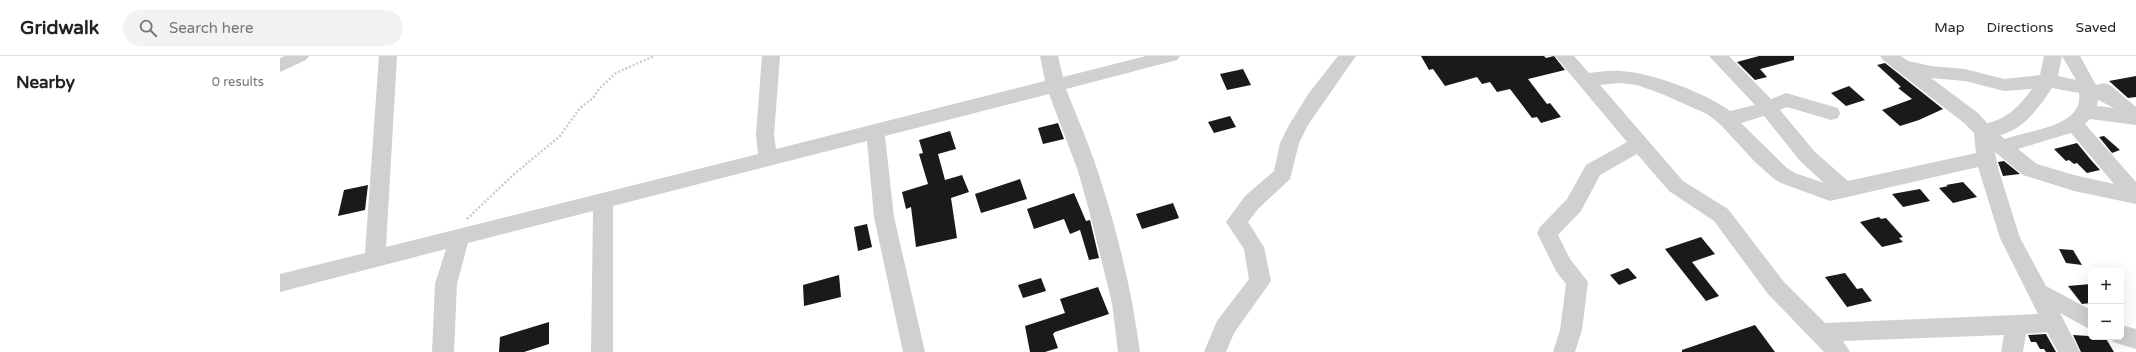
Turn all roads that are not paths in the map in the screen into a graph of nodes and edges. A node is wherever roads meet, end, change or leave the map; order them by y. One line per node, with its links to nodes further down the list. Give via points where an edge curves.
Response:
1 (300, 56): 12 (street)
2 (388, 56): 32 (street)
3 (771, 56): 27 (street, via 765,135)
4 (1049, 56): 15 (street)
5 (1347, 56): 45 (street, via 1315,98 1290,140 1283,174 1252,202 1236,222 1254,247 1260,280 1224,328)
6 (1564, 56): 13 (street)
7 (1718, 56): 18 (street)
8 (2053, 56): 14 (street)
9 (1165, 57): 15 (street)
10 (1895, 61): 14 (street, via 1931,72 1964,75 2004,85); 24 (street, via 1971,118)
11 (2076, 62): 16 (street); 17 (street)
12 (280, 66)
13 (1585, 80): 22 (street, via 1619,77 1638,79 1714,109); 25 (street)
14 (2048, 81): 16 (street); 24 (street, via 2025,112 2003,127)
15 (1055, 84): 23 (street); 44 (street, via 1088,171 1099,210 1123,303)
16 (2088, 89): 17 (street); 20 (street, via 2091,95 2090,105)
17 (2114, 99): 21 (street)
18 (1768, 107): 19 (street, via 1790,100); 22 (street); 28 (street, via 1808,157)
19 (1831, 113)
20 (2080, 118): 21 (street); 26 (street); 29 (street)
21 (2136, 118)
22 (1727, 119): 28 (street, via 1762,157 1788,178 1830,193)
23 (875, 130): 27 (street); 43 (street, via 884,217)
24 (1983, 131): 26 (street)
25 (1640, 144): 38 (street, via 1676,186 1721,216 1776,288); 46 (street, via 1593,170 1574,205 1547,233 1563,265 1577,282 1571,330)
26 (1995, 153): 28 (street); 29 (street, via 2030,170 2074,183); 34 (street, via 1988,168 2010,238)
27 (768, 158): 30 (street)
28 (1846, 190)
29 (2136, 196)
30 (603, 201): 31 (street); 42 (street)
31 (462, 230): 32 (street); 41 (street, via 446,284)
32 (375, 258): 33 (street)
33 (280, 283)
34 (2037, 292): 35 (street); 36 (street)
35 (2088, 319)
36 (2053, 322): 37 (street); 49 (street)
37 (2016, 326): 38 (street, via 1877,329); 48 (street)
38 (1822, 333): 47 (street)
39 (2124, 336): 40 (street)
40 (2136, 339)
41 (443, 352)
42 (602, 352)
43 (914, 352)
44 (1129, 352)
45 (1215, 352)
46 (1564, 352)
47 (1838, 352)
48 (2012, 352)
49 (2070, 352)

